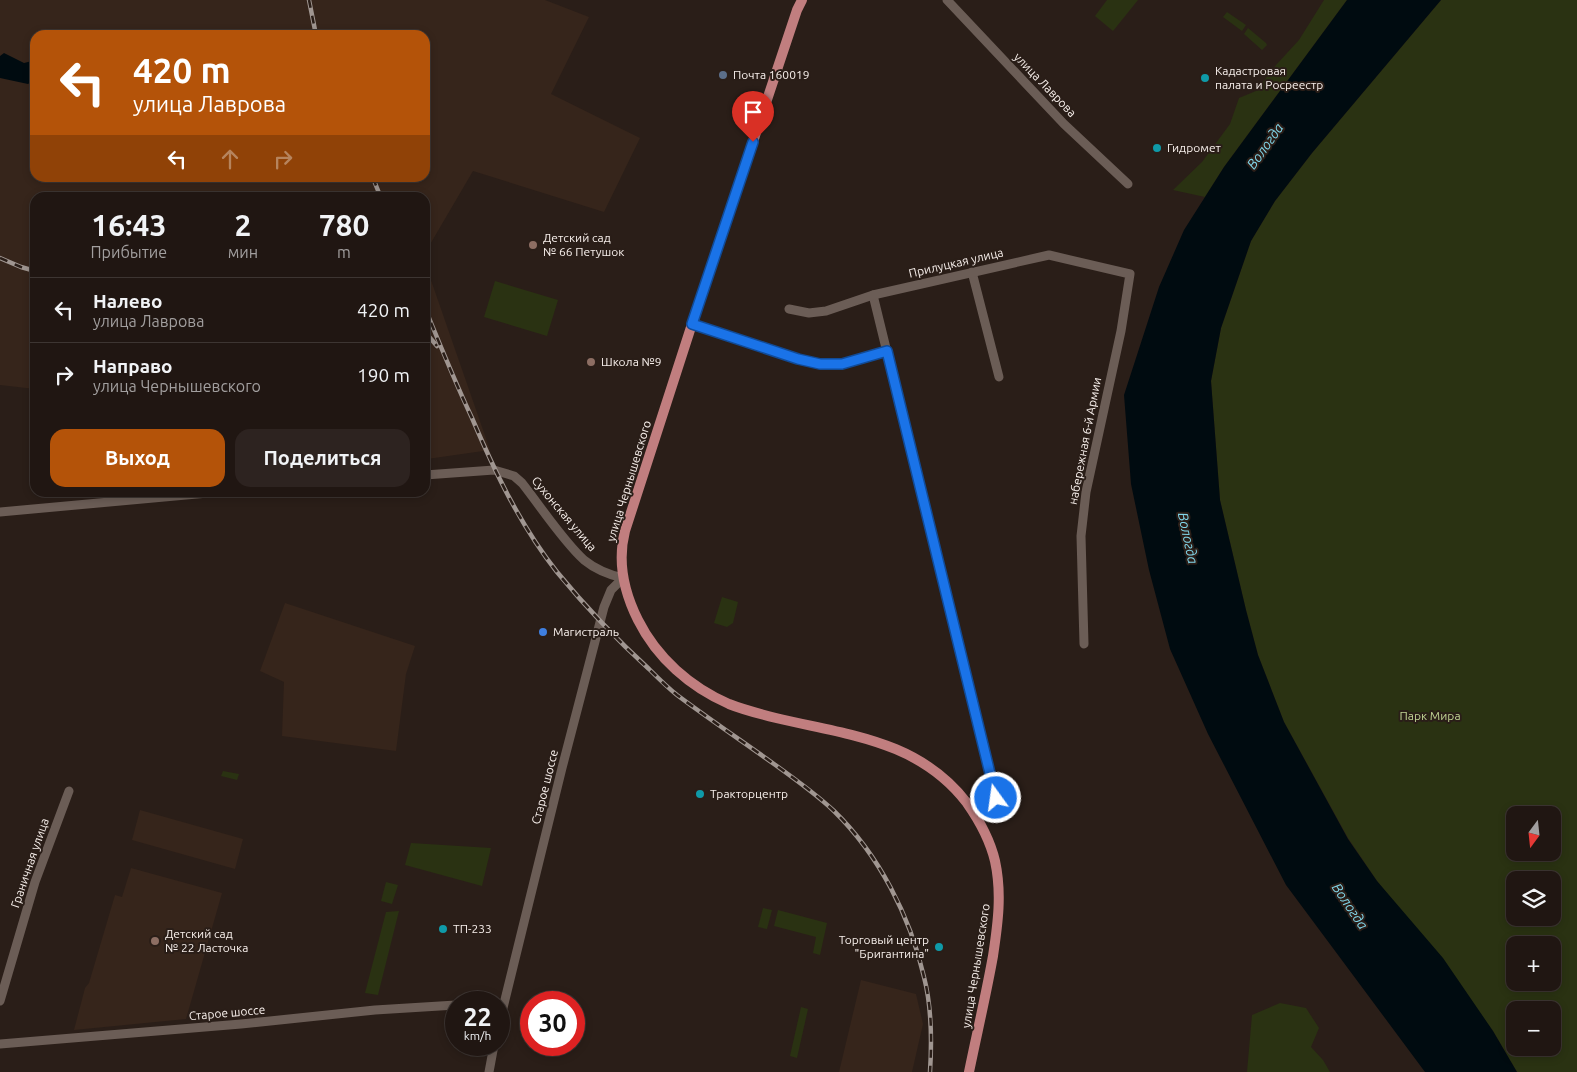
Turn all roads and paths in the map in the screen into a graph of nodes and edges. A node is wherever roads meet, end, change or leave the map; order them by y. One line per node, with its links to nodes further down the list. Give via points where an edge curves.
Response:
1 (802, 0): 8 (main road, улица Чернышевского)
2 (947, 0): 3 (street, улица Лаврова, via 1064,124)
3 (1128, 184)
4 (972, 272): 5 (street, Прилуцкая улица, via 1048,255); 6 (street, Прилуцкая улица); 10 (street)
5 (1130, 274): 15 (street, набережная 6-й Армии, via 1086,492 1081,536)
6 (873, 295): 7 (street, Прилуцкая улица, via 826,311 809,313); 9 (street)
7 (789, 309)
8 (692, 324): 9 (street, via 820,364 842,364); 14 (main road, улица Чернышевского, via 625,531 621,559)
9 (887, 351): 17 (street, via 996,798)
10 (999, 377)
11 (430, 475): 14 (street, Сухонская улица, via 494,470 514,476 585,561 610,575)
12 (164, 497): 13 (street)
13 (0, 512)
14 (623, 578): 17 (main road, улица Чернышевского, via 631,606 653,645 665,660 696,686 729,704 755,713 868,739 914,756 958,791); 18 (street, Старое шоссе, via 611,590 604,608)
15 (1084, 644)
16 (68, 790): 19 (street, Граничная улица, via 35,882)
17 (975, 814): 24 (main road, улица Чернышевского, via 994,859 1000,894 990,971)
18 (504, 991)
19 (0, 1001)
20 (445, 1006): 21 (street, Старое шоссе)
21 (0, 1044)
22 (492, 1056): 23 (street)
23 (489, 1072)
24 (970, 1072)

